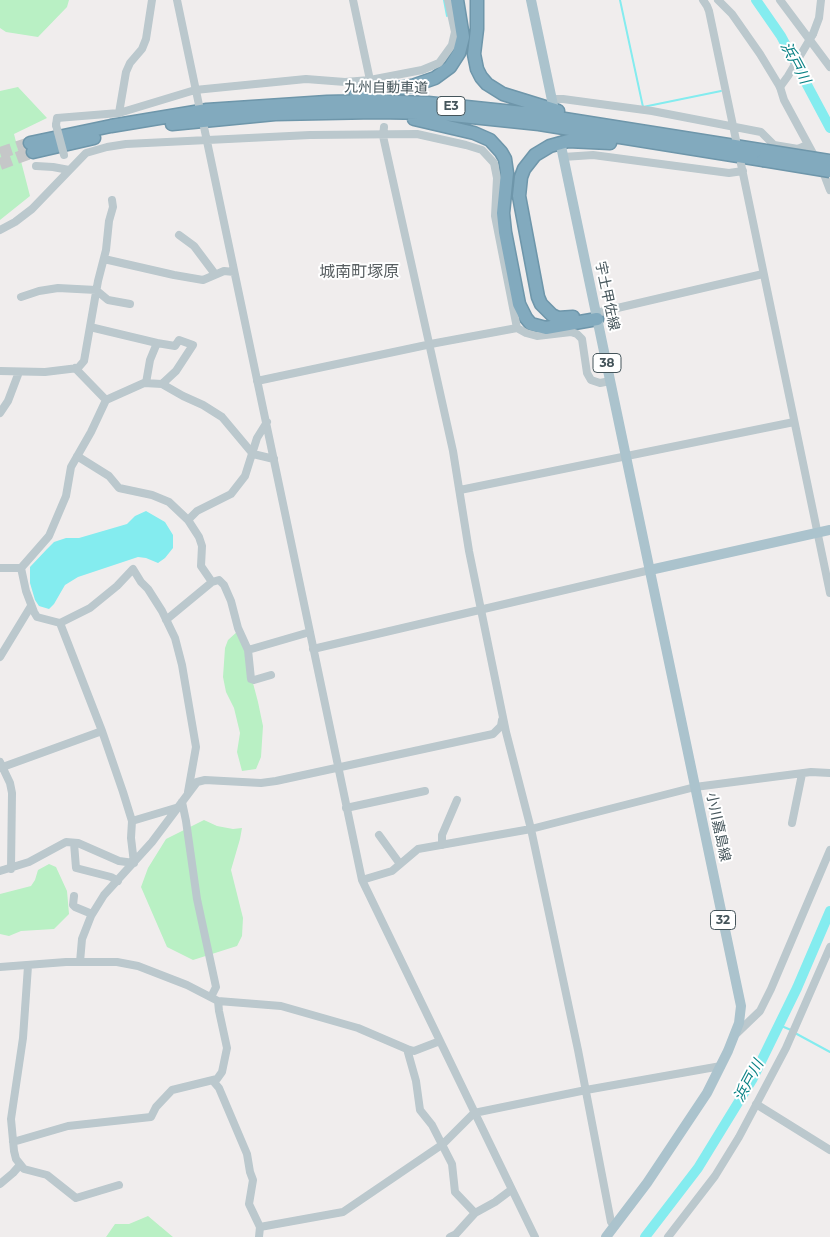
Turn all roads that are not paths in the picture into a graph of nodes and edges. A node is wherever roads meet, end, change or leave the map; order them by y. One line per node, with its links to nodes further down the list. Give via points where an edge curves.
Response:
1 (152, 0): 18 (street, via 146,39 126,72)
2 (177, 0): 15 (street)
3 (353, 0): 13 (street)
4 (448, 0): 13 (street, via 455,32 452,45 439,62)
5 (457, 0): 17 (highway, via 462,45 450,67 435,78 372,93)
6 (477, 0): 23 (highway, via 475,62 481,77 495,90 511,98 564,112)
7 (531, 0): 16 (main road)
8 (703, 0): 21 (street, via 709,11)
9 (718, 0): 14 (street, via 732,14)
10 (780, 0): 12 (street)
11 (821, 0): 14 (street, bridge, via 819,18 812,34)
12 (830, 67)
13 (373, 83): 15 (street, via 306,79)
14 (780, 88): 26 (street)
15 (195, 90): 17 (street); 18 (street)
16 (552, 102): 21 (street, via 563,99 652,111)
17 (203, 108): 19 (highway, 九州自動車道 / E3, via 111,126 32,148 178,123); 23 (highway, 九州自動車道 / E3, via 327,102 428,103 533,114)
18 (119, 113): 32 (street, bridge, via 57,118)
19 (274, 114): 29 (highway, 九州自動車道 / E3, via 376,112 471,116 595,132); 45 (highway, via 406,118 474,133 490,140 501,152 507,166 505,232 519,304 526,318 531,324 546,328)
20 (204, 126): 24 (street)
21 (733, 127): 25 (street); 26 (street, via 761,132 774,145 798,149)
22 (383, 132): 24 (street); 47 (street, via 417,134 466,144 482,150 494,163 497,178 495,216); 49 (street)
23 (693, 138): 29 (highway, 九州自動車道 / E3)
24 (207, 140): 32 (street, via 106,147 86,153); 39 (street)
25 (736, 140)
26 (807, 145): 34 (street)
27 (561, 146): 28 (main road, 宇土甲佐線 / 38)
28 (563, 157): 29 (street, via 593,155 729,173); 45 (main road, 宇土甲佐線 / 38)
29 (753, 161): 30 (highway, 九州自動車道 / E3, bridge); 33 (highway, 九州自動車道 / E3, bridge); 41 (street); 45 (highway, via 596,141 558,142 535,155 524,169 519,196 538,297 546,311 558,318)
30 (830, 161)
31 (36, 166): 32 (street)
32 (67, 170): 36 (street, via 32,209)
33 (830, 171)
34 (830, 190)
35 (112, 200): 38 (street)
36 (0, 230)
37 (179, 235): 40 (street, via 194,246)
38 (104, 259): 40 (street, via 203,280); 42 (street)
39 (234, 272): 40 (street); 53 (street)
40 (215, 274)
41 (763, 274): 45 (street); 60 (street)
42 (96, 290): 43 (street, via 58,288); 44 (street, via 108,300); 46 (street)
43 (21, 297)
44 (130, 304)
45 (597, 316): 54 (main road, 宇土甲佐線 / 38)
46 (90, 327): 48 (street); 50 (street, via 84,361)
47 (517, 328): 49 (street); 54 (street, via 537,336 577,334 582,339 591,380 600,383)
48 (157, 342): 55 (street); 56 (street, via 176,346 179,340 193,345 176,371)
49 (429, 345): 53 (street); 65 (street)
50 (75, 368): 52 (street); 57 (street)
51 (0, 371): 52 (street)
52 (18, 372): 58 (street, via 8,401)
53 (257, 381): 59 (street)
54 (610, 381): 63 (main road, 宇土甲佐線 / 38)
55 (146, 383): 56 (street); 57 (street)
56 (162, 384): 61 (street, via 222,417)
57 (106, 400): 62 (street)
58 (0, 413)
59 (267, 422): 61 (street, via 257,438); 64 (street)
60 (794, 422): 63 (street); 68 (street)
61 (253, 454): 64 (street); 66 (street, via 245,476 231,494 197,511)
62 (77, 456): 66 (street, via 109,476 119,488 169,502); 70 (street, via 71,467 66,496 49,536)
63 (626, 457): 65 (street); 71 (main road, 宇土甲佐線 / 38)
64 (274, 458): 78 (street)
65 (460, 490): 75 (street)
66 (188, 520): 72 (street, via 199,537 202,566)
67 (830, 530): 68 (main road)
68 (818, 533): 71 (main road); 73 (street)
69 (0, 568): 70 (street)
70 (21, 568): 74 (street)
71 (650, 570): 75 (street); 89 (main road, 小川嘉島線 / 32)
72 (212, 582): 76 (street); 80 (street, via 219,580 224,585)
73 (830, 593)
74 (31, 606): 77 (street, via 37,617); 81 (street)
75 (481, 608): 79 (street); 83 (street)
76 (166, 620): 77 (street, via 133,569 90,608); 91 (street, via 175,638 182,666 196,747)
77 (60, 623): 84 (street)
78 (310, 632): 79 (street); 80 (street)
79 (313, 649): 86 (street)
80 (248, 650): 82 (street, via 251,679)
81 (0, 657)
82 (271, 675)
83 (503, 716): 86 (street, via 501,726 493,734); 97 (street)
84 (102, 731): 85 (street); 95 (street)
85 (1, 766): 104 (street, via 12,793)
86 (338, 768): 91 (street, via 269,782 205,780 197,782); 94 (street)
87 (830, 773): 88 (street)
88 (802, 774): 89 (street); 96 (street)
89 (695, 787): 97 (street); 116 (main road, 小川嘉島線 / 32, via 741,1006)
90 (425, 791): 94 (street)
91 (188, 793): 93 (street)
92 (457, 800): 100 (street, via 442,835)
93 (180, 805): 95 (street); 102 (street); 115 (street, via 186,821 197,899 216,987)
94 (346, 808): 106 (street)
95 (132, 821): 102 (street)
96 (792, 823)
97 (531, 829): 100 (street); 121 (street)
98 (379, 835): 103 (street)
99 (74, 843): 102 (street, via 119,861); 104 (street, via 66,842); 107 (street, via 76,868)
100 (442, 845): 103 (street, via 418,849)
101 (830, 850): 116 (street, via 771,990 760,1010)
102 (134, 863): 107 (street)
103 (400, 864): 106 (street, via 392,871)
104 (11, 868): 105 (street)
105 (0, 871)
106 (362, 880): 117 (street)
107 (118, 881): 109 (street)
108 (74, 896): 109 (street, via 75,907)
109 (92, 914): 112 (street, via 82,939)
110 (830, 947): 111 (street)
111 (828, 957): 122 (street)
112 (80, 962): 113 (street); 115 (street, via 117,962 138,966 187,984)
113 (28, 966): 114 (street); 124 (street, via 23,1038 11,1119)
114 (0, 967)
115 (215, 999): 118 (street, via 281,1006 358,1028); 120 (street, via 227,1048 220,1076)
116 (733, 1037): 119 (main road, 小川嘉島線 / 32)
117 (440, 1041): 118 (street, via 414,1051); 123 (street)
118 (406, 1050): 125 (street, via 416,1081 420,1110)
119 (721, 1066): 121 (street); 132 (main road, 小川嘉島線 / 32, via 708,1093)
120 (214, 1080): 124 (street, via 172,1090 151,1117 68,1126); 133 (street, via 247,1154 253,1180 249,1204)
121 (586, 1090): 123 (street); 132 (street, via 611,1222)
122 (756, 1104): 126 (street); 138 (street, via 715,1176)
123 (474, 1113): 125 (street); 130 (street)
124 (13, 1142): 127 (street)
125 (443, 1144): 131 (street, via 452,1164 455,1192); 133 (street, via 343,1212)
126 (830, 1150)
127 (20, 1165): 128 (street); 129 (street, via 54,1180 76,1198)
128 (0, 1184)
129 (119, 1185)
130 (511, 1190): 131 (street); 136 (street)
131 (475, 1214): 135 (street)
132 (615, 1226): 137 (main road, 小川嘉島線 / 32)
133 (260, 1227): 134 (street)
134 (259, 1237)
135 (450, 1237)
136 (535, 1237)
137 (606, 1237)
138 (668, 1237)

